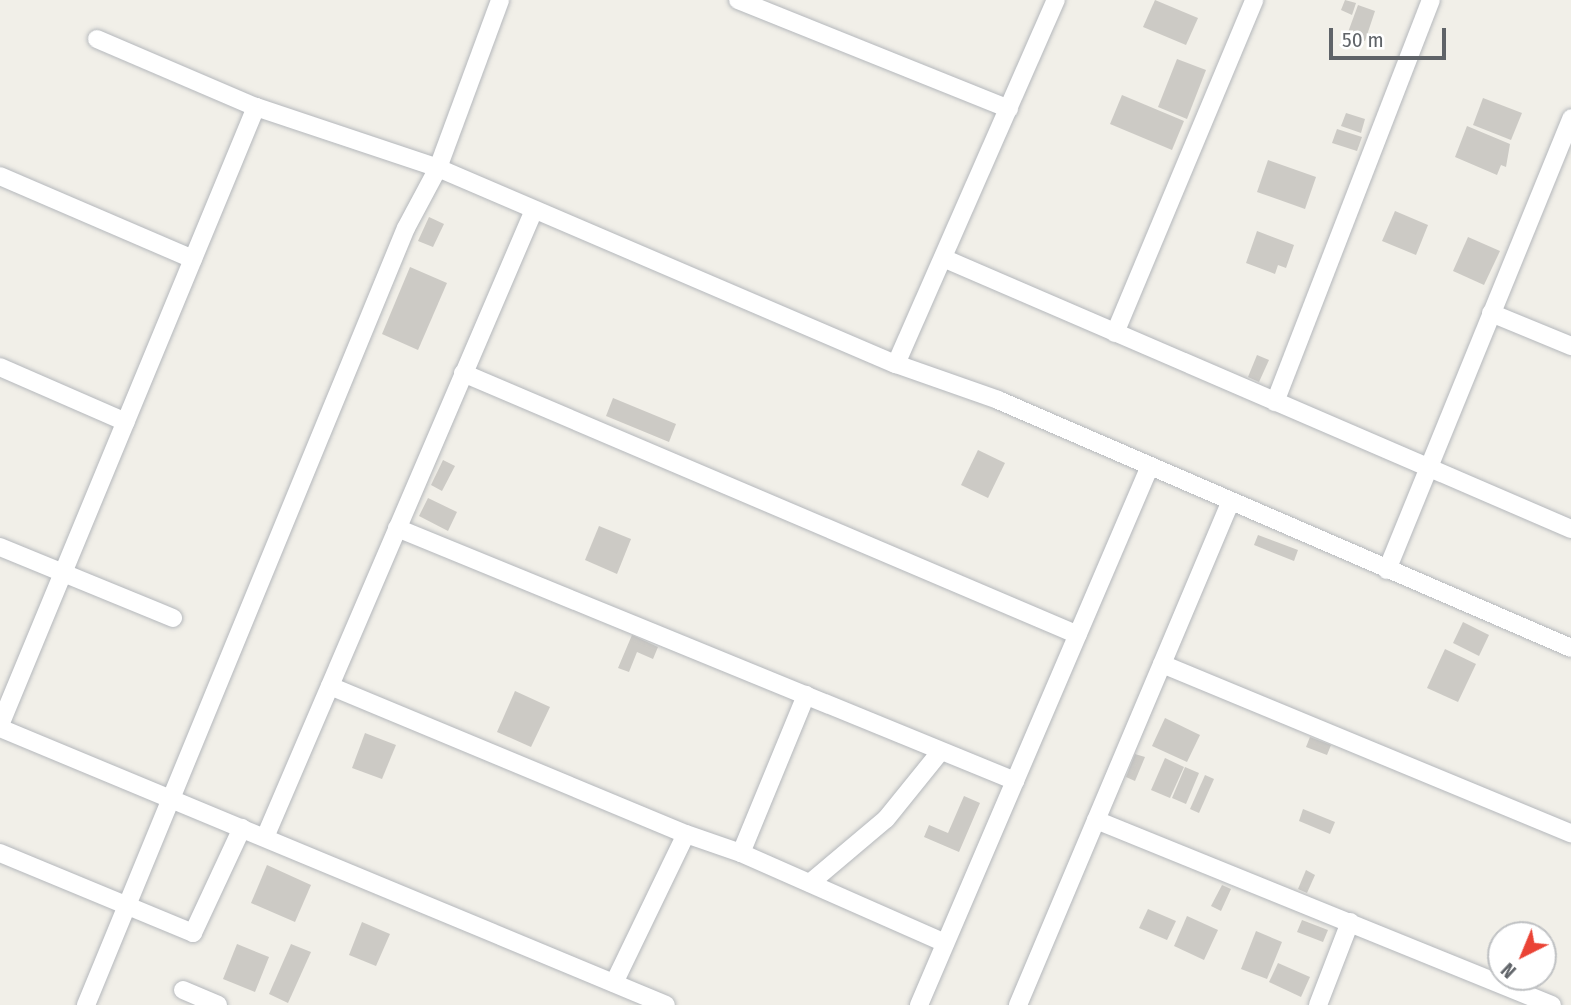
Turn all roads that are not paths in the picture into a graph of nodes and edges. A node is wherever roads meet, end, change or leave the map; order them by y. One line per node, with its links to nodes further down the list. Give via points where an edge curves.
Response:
1 (500, 0): 11 (street)
2 (738, 0): 8 (street)
3 (1056, 0): 8 (street)
4 (1254, 0): 17 (street)
5 (1431, 0): 22 (street)
6 (97, 39): 7 (street)
7 (256, 107): 11 (street); 14 (street)
8 (1009, 109): 15 (street)
9 (1571, 118): 10 (street)
10 (1564, 156): 16 (street)
11 (438, 169): 13 (street); 41 (street, via 406,229)
12 (0, 176): 14 (street)
13 (534, 210): 19 (street); 21 (street)
14 (193, 258): 23 (street)
15 (943, 258): 17 (street); 19 (street)
16 (1491, 313): 18 (street); 25 (street)
17 (1115, 333): 22 (street)
18 (1571, 346)
19 (896, 364): 24 (street, via 998,400)
20 (0, 367): 23 (street)
21 (463, 373): 27 (street); 33 (street)
22 (1275, 402): 25 (street)
23 (125, 422): 31 (street)
24 (1149, 468): 26 (street); 33 (street)
25 (1428, 468): 28 (street); 30 (street)
26 (1230, 503): 30 (street); 35 (street)
27 (397, 528): 36 (street); 37 (street)
28 (1571, 529)
29 (0, 547): 31 (street)
30 (1387, 570): 34 (street)
31 (63, 573): 32 (street); 38 (street)
32 (173, 618)
33 (1078, 635): 40 (street)
34 (1571, 648)
35 (1162, 664): 42 (street); 44 (street)
36 (330, 686): 45 (street); 46 (street)
37 (806, 695): 39 (street); 48 (street)
38 (0, 726): 41 (street)
39 (940, 752): 40 (street); 49 (street, via 886,819)
40 (1015, 781): 52 (street)
41 (174, 802): 43 (street); 50 (street)
42 (1096, 820): 51 (street); 59 (street)
43 (242, 828): 46 (street); 50 (street, via 193,933)
44 (1571, 833)
45 (685, 834): 48 (street); 53 (street)
46 (266, 835): 53 (street)
47 (0, 853): 50 (street)
48 (741, 853): 49 (street)
49 (810, 883): 52 (street)
50 (128, 908): 55 (street)
51 (1350, 922): 60 (street); 61 (street)
52 (945, 943): 58 (street)
53 (614, 983): 57 (street)
54 (183, 990): 56 (street)
55 (86, 1005)
56 (218, 1005)
57 (666, 1005)
58 (919, 1005)
59 (1018, 1005)
60 (1318, 1005)
61 (1552, 1005)

